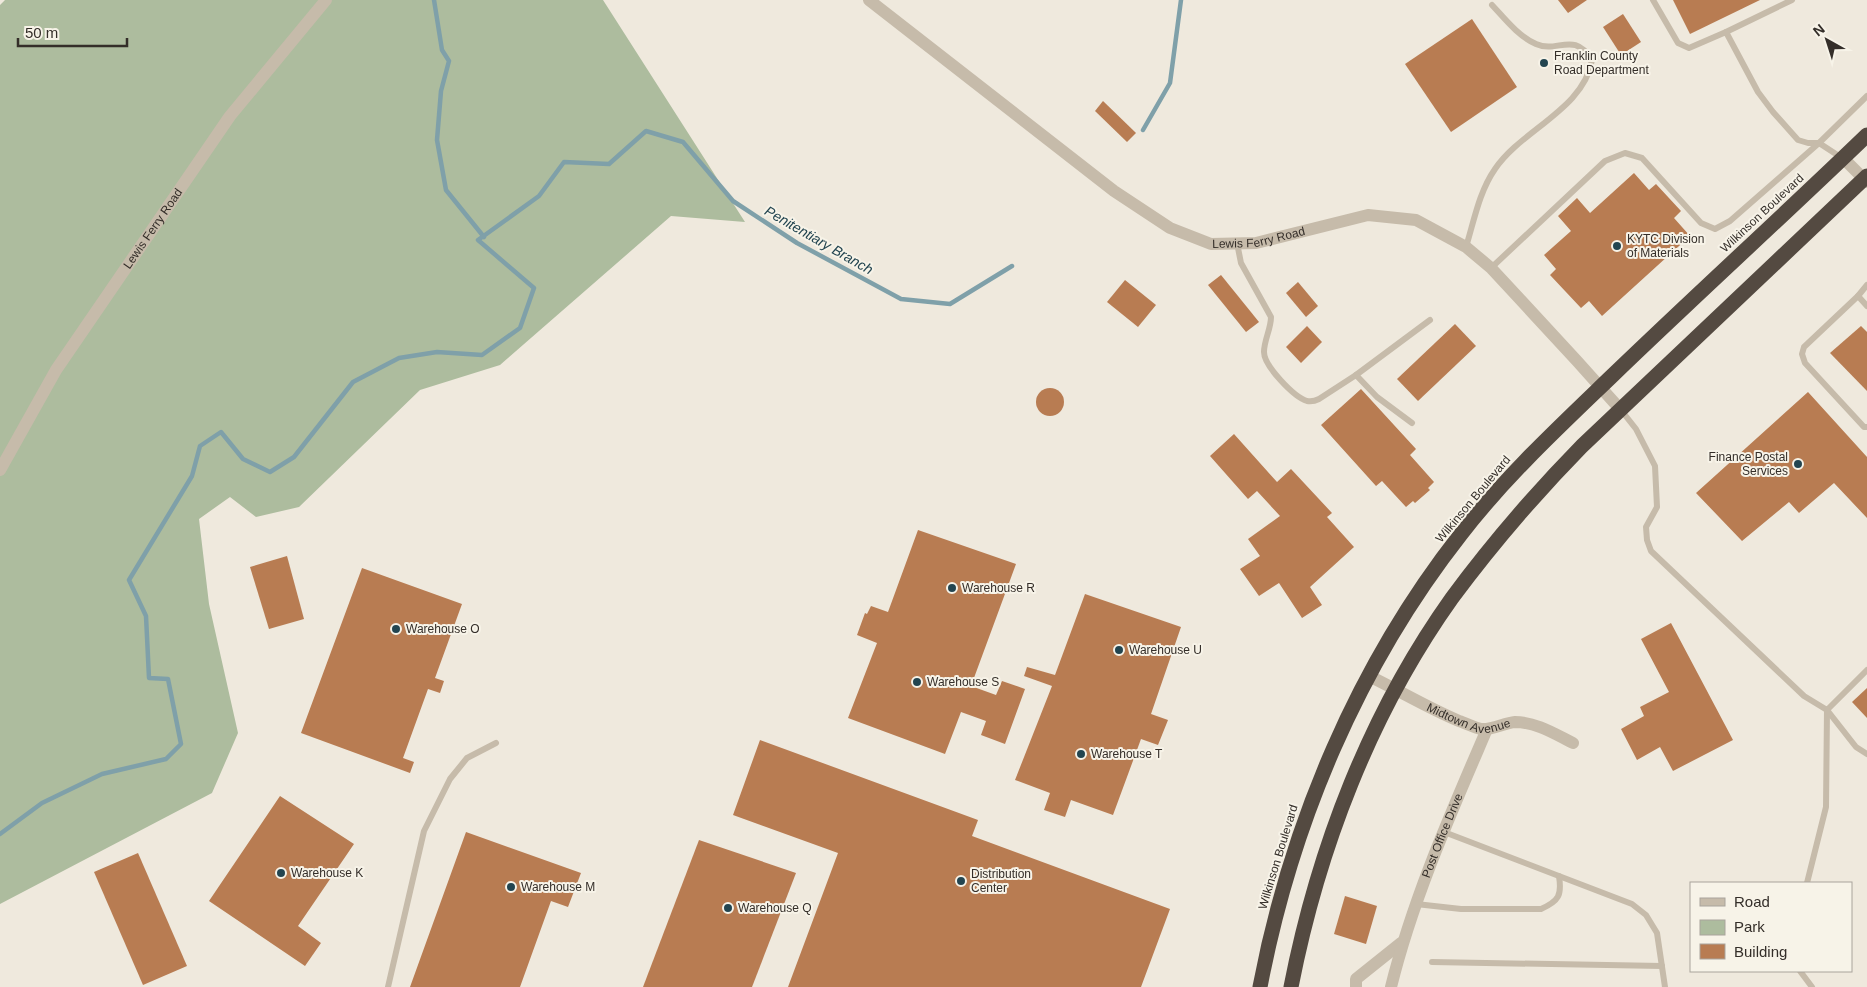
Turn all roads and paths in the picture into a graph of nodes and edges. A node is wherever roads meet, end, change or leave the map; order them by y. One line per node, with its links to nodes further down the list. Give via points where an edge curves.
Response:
1 (326, 0): 24 (street, Lewis Ferry Road, via 230,116 56,370)
2 (869, 0): 12 (street, Lewis Ferry Road, via 1114,191 1170,228 1211,244)
3 (1653, 0): 6 (lane, via 1678,43 1689,48)
4 (1792, 0): 6 (lane)
5 (1492, 6): 13 (lane, via 1520,34 1537,45 1576,44 1592,60 1590,72 1574,96 1496,168 1480,199)
6 (1726, 32): 9 (lane, via 1758,92 1773,112 1798,140)
7 (1867, 96): 9 (lane)
8 (1867, 135): 10 (highway, Wilkinson Boulevard)
9 (1819, 143): 10 (lane); 14 (lane, via 1730,221 1715,229 1701,223 1642,158 1625,153 1605,161)
10 (1843, 158): 11 (street); 20 (highway, Wilkinson Boulevard)
11 (1866, 179): 21 (highway)
12 (1237, 243): 13 (street, Lewis Ferry Road, via 1256,243 1368,215 1416,220); 19 (lane, via 1241,263 1271,317 1264,352 1266,362 1276,374 1298,395 1313,402)
13 (1466, 247): 14 (street, Lewis Ferry Road)
14 (1491, 268): 20 (street, Lewis Ferry Road)
15 (1867, 285): 16 (lane)
16 (1858, 296): 17 (lane); 23 (lane, via 1804,347 1802,354 1805,362)
17 (1867, 306)
18 (1430, 320): 19 (lane)
19 (1356, 375): 22 (lane, via 1377,397)
20 (1600, 387): 21 (street, Lewis Ferry Road); 26 (highway, Wilkinson Boulevard, via 1526,460 1461,534 1428,578)
21 (1620, 409): 27 (highway, via 1554,475 1495,542 1429,633); 28 (lane, via 1636,429 1654,466 1657,507 1646,527 1650,551 1804,696)
22 (1412, 423)
23 (1867, 427)
24 (0, 470)
25 (1867, 670): 28 (lane)
26 (1369, 676): 27 (street, Midtown Avenue); 42 (highway, Wilkinson Boulevard, via 1305,817 1282,893)
27 (1397, 690): 29 (street, Midtown Avenue, via 1443,714); 43 (highway, via 1356,772 1329,843 1307,916)
28 (1827, 710): 32 (lane, via 1856,747); 35 (lane, via 1826,807)
29 (1487, 729): 31 (street, Midtown Avenue, via 1508,723 1528,724); 33 (street, Post Office Drive)
30 (496, 743): 41 (lane, via 467,758 450,779 424,831)
31 (1573, 743)
32 (1867, 754)
33 (1444, 832): 34 (lane); 36 (street, Post Office Drive)
34 (1559, 876): 36 (lane, via 1560,895 1553,904 1541,909 1461,909); 39 (lane, via 1632,904 1646,916 1657,933)
35 (1807, 882)
36 (1416, 904): 37 (street, Post Office Drive)
37 (1402, 943): 44 (street, via 1356,979); 45 (street, Post Office Drive)
38 (1432, 962): 39 (lane)
39 (1662, 966): 46 (lane)
40 (1801, 972): 47 (lane)
41 (388, 987)
42 (1260, 987)
43 (1291, 987)
44 (1356, 987)
45 (1391, 987)
46 (1665, 987)
47 (1812, 987)

